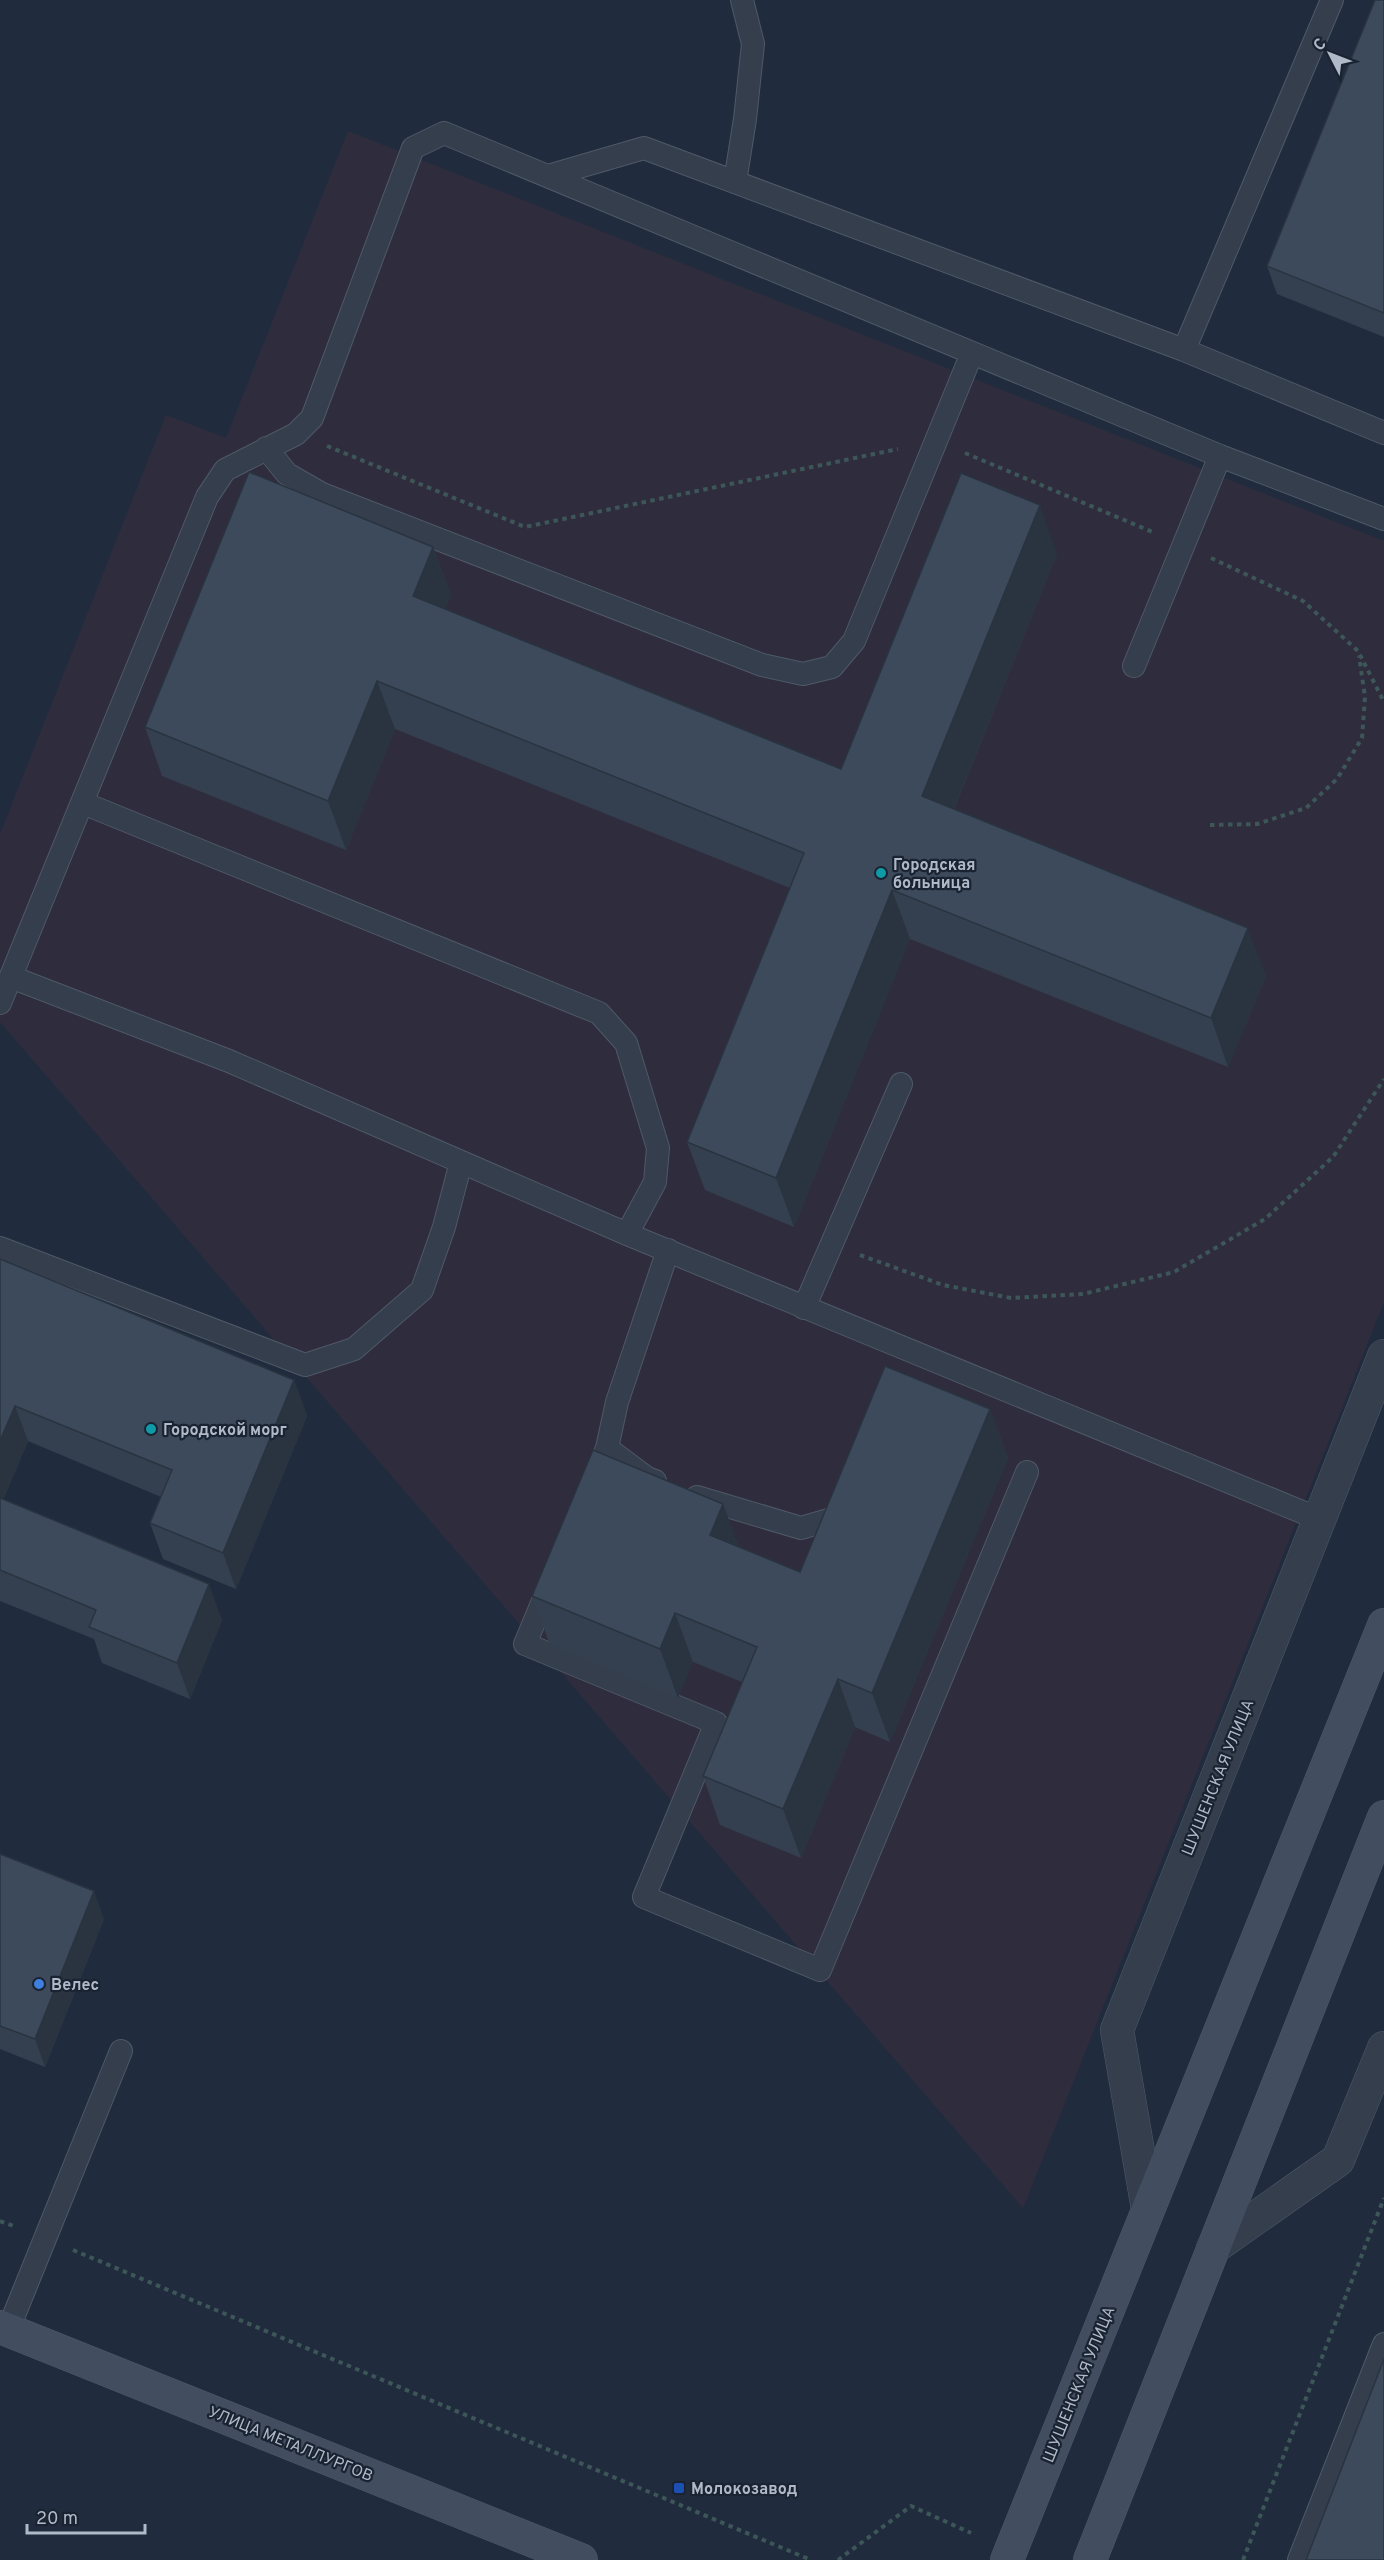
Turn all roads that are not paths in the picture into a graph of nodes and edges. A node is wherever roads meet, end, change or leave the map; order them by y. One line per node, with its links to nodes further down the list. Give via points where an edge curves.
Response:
1 (742, 0): 4 (lane, via 753,44)
2 (1332, 0): 5 (lane)
3 (548, 176): 4 (lane, via 644,148); 6 (lane); 8 (lane, via 444,133 413,148 312,418 296,434)
4 (735, 182): 5 (lane)
5 (1184, 350): 7 (lane)
6 (972, 353): 8 (lane, via 854,641 832,667 803,675 762,665 322,494 287,474); 9 (lane)
7 (1384, 433)
8 (266, 448): 12 (lane, via 225,470 207,497)
9 (1220, 456): 10 (lane); 11 (lane)
10 (1384, 519)
11 (1134, 666)
12 (83, 803): 13 (lane); 17 (lane, via 599,1013 626,1042 658,1148 655,1182)
13 (11, 977): 14 (lane); 16 (lane, via 229,1062)
14 (0, 1003)
15 (901, 1084): 20 (lane)
16 (461, 1162): 17 (lane); 18 (lane, via 422,1290 354,1350 305,1365)
17 (627, 1234): 19 (lane)
18 (0, 1248)
19 (668, 1250): 20 (lane); 24 (lane, via 617,1402)
20 (804, 1308): 21 (lane)
21 (919, 1355): 23 (lane); 28 (lane)
22 (1384, 1356): 28 (street, ШУШЕНСКАЯ УЛИЦА)
23 (910, 1377)
24 (607, 1448): 26 (lane, via 647,1478 714,1503 801,1528 835,1518); 27 (lane)
25 (1027, 1472): 29 (lane, via 820,1970 644,1897 716,1723 525,1644)
26 (856, 1491)
27 (584, 1502)
28 (1319, 1519): 35 (street, ШУШЕНСКАЯ УЛИЦА, via 1117,2030)
29 (557, 1568)
30 (1384, 1625): 35 (street, ШУШЕНСКАЯ УЛИЦА)
31 (1384, 1817): 36 (street)
32 (1384, 2048): 34 (street)
33 (121, 2051): 37 (lane, via 45,2239)
34 (1378, 2081): 36 (street, via 1338,2160)
35 (1149, 2209): 40 (street, ШУШЕНСКАЯ УЛИЦА)
36 (1213, 2248): 41 (street)
37 (4, 2328): 39 (street, УЛИЦА МЕТАЛЛУРГОВ)
38 (1384, 2344): 42 (lane)
39 (581, 2560)
40 (1006, 2560)
41 (1090, 2560)
42 (1299, 2560)

